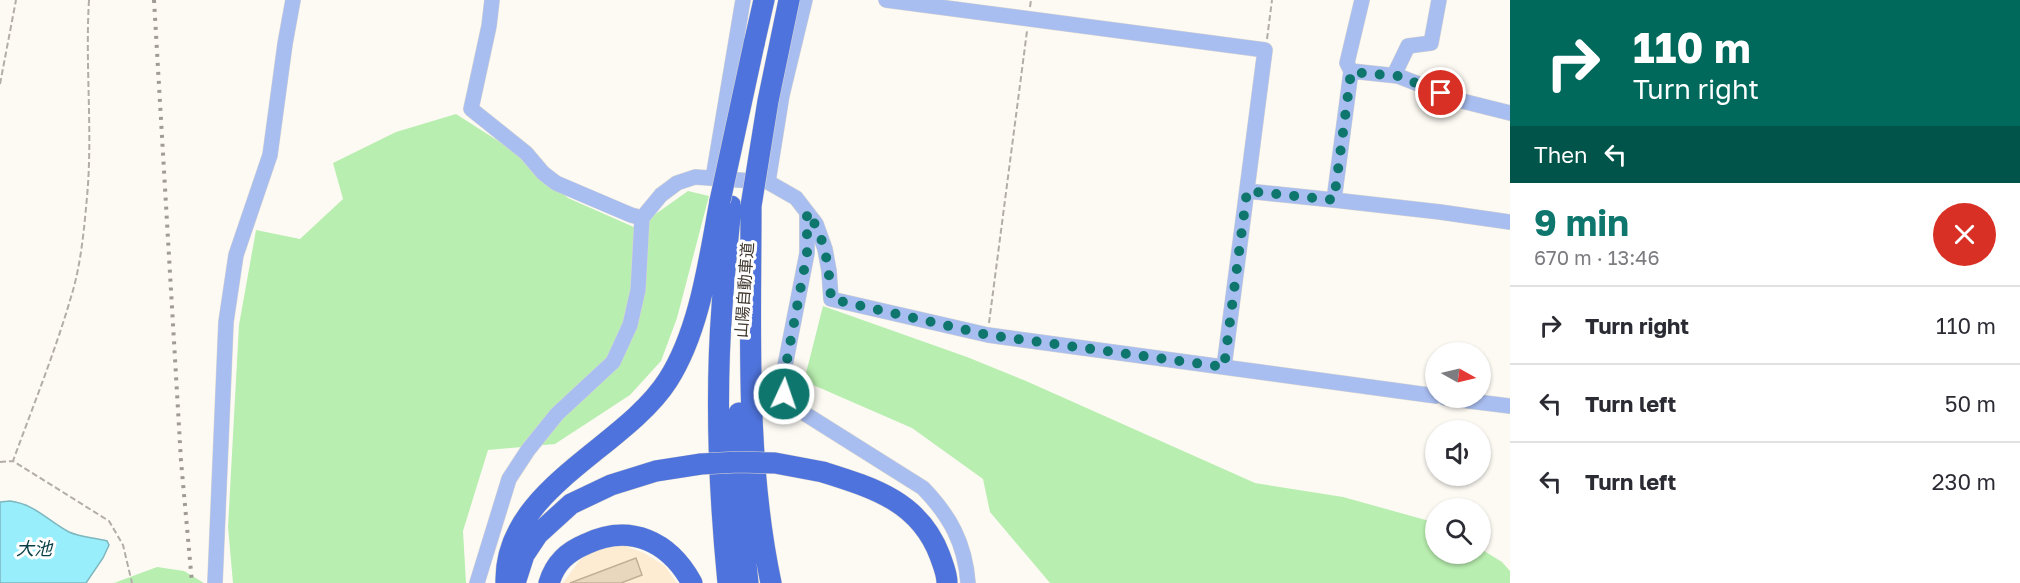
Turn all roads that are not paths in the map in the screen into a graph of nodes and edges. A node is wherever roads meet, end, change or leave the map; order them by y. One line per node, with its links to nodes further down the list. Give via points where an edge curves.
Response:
1 (293, 0): 27 (street, via 270,155 236,255 228,310)
2 (492, 0): 19 (street, via 471,109 556,183)
3 (743, 0): 13 (street)
4 (765, 0): 17 (highway, bridge, via 754,44)
5 (789, 0): 17 (highway, 山陽自動車道, bridge, via 768,100)
6 (805, 0): 14 (street, via 782,95)
7 (886, 0): 15 (street, via 1265,50)
8 (1362, 0): 10 (street, via 1347,63)
9 (1439, 0): 11 (street, via 1431,43 1408,46)
10 (1351, 72): 11 (street); 16 (street)
11 (1394, 75): 12 (street, via 1462,101)
12 (1510, 113)
13 (713, 178): 14 (street); 19 (street, via 694,177 677,183)
14 (768, 182): 18 (street, via 796,198)
15 (1247, 191): 16 (street); 21 (street)
16 (1334, 200): 20 (street)
17 (734, 203): 29 (highway, via 708,266 683,351 668,380 644,410 552,486 527,517 509,552); 34 (highway, 山陽自動車道, via 719,374 721,493); 35 (highway, 山陽自動車道, via 743,293 740,453); 36 (highway, via 763,547)
18 (807, 212): 21 (street, via 825,249 831,299 988,335); 39 (street, via 807,254 783,381 784,394 799,410 923,488 938,503 956,531)
19 (642, 218): 28 (street, via 638,290 630,325 613,362 557,414 509,479)
20 (1510, 222)
21 (1224, 367): 22 (street)
22 (1425, 394)
23 (1491, 404): 24 (street)
24 (1510, 406)
25 (702, 470): 26 (highway); 30 (highway, via 644,475 571,504 538,534 524,555); 31 (highway, via 633,491 597,506 565,526 541,550)
26 (823, 478): 37 (highway, via 893,514 914,533 929,556); 38 (highway, via 873,488 908,510 933,537)
27 (215, 583)
28 (477, 583)
29 (506, 583)
30 (515, 583)
31 (529, 583)
32 (549, 583): 33 (highway, via 563,556 612,534 650,541 663,548)
33 (692, 583)
34 (728, 583)
35 (748, 583)
36 (771, 583)
37 (936, 583)
38 (947, 583)
39 (968, 583)

